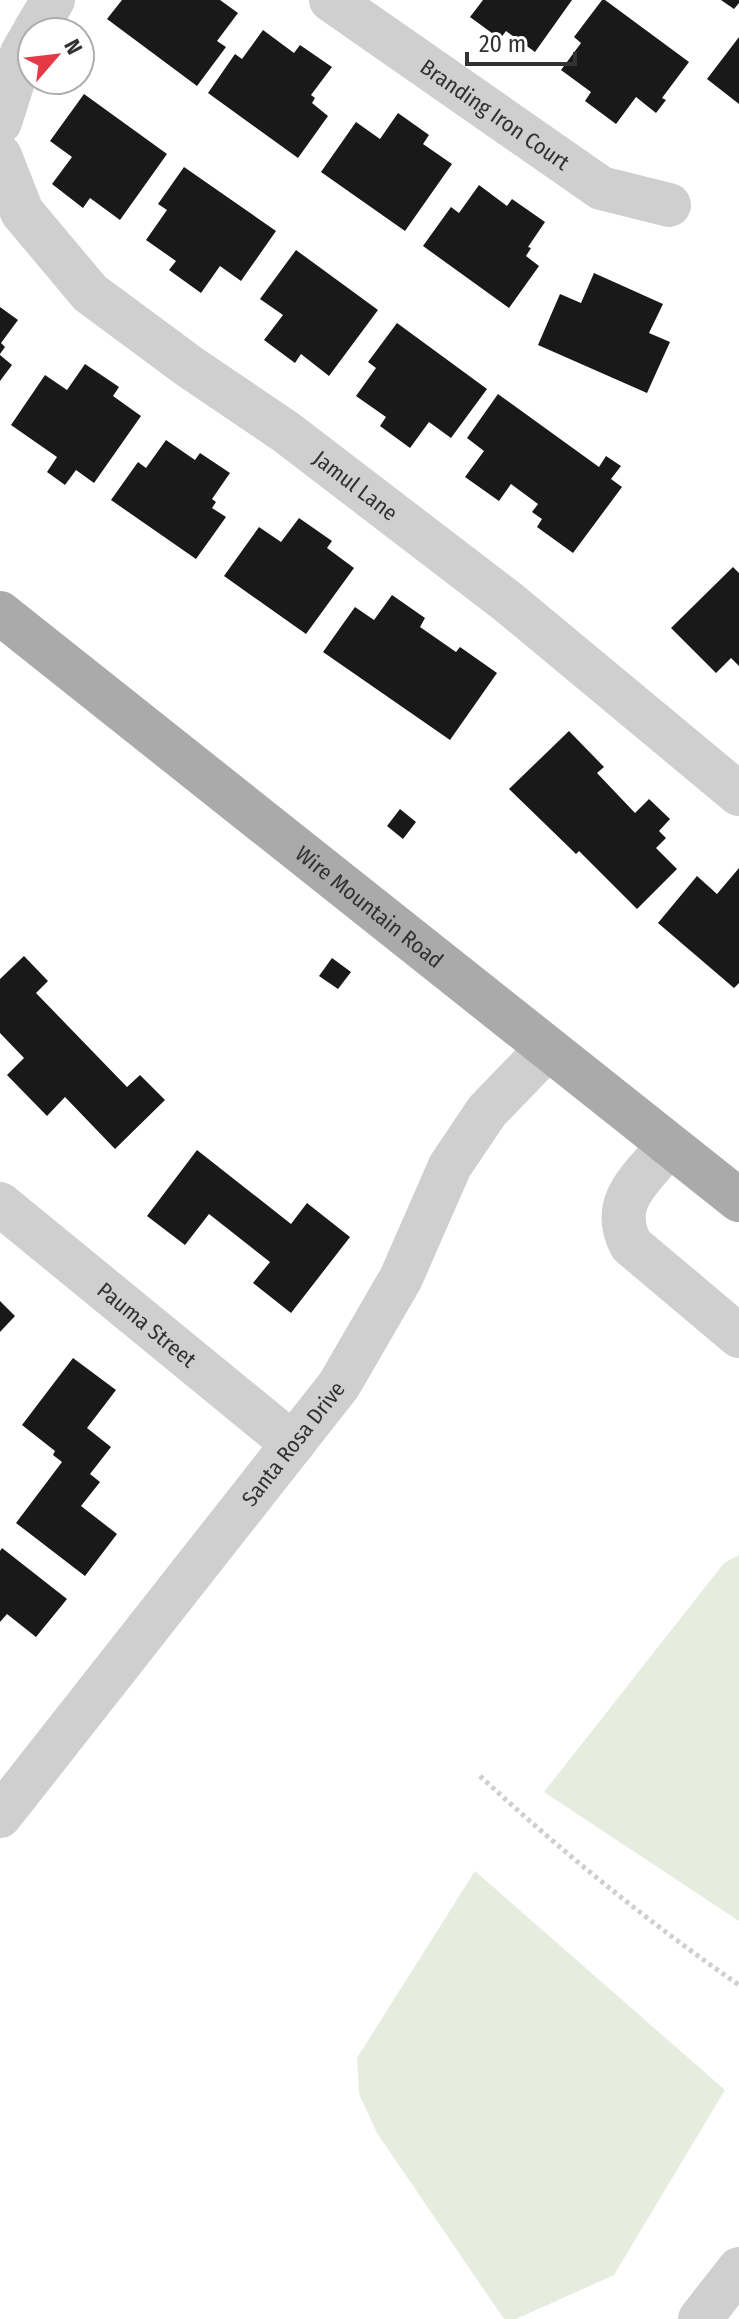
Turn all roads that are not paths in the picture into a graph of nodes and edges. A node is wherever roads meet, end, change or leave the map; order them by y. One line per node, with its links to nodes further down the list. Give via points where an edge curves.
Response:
1 (331, 0): 5 (street, Branding Iron Court, via 601,188)
2 (16, 72): 3 (street)
3 (0, 122)
4 (0, 156): 7 (street, Jamul Lane, via 22,212 90,293 286,432 508,602)
5 (669, 205)
6 (0, 613): 8 (main road, Wire Mountain Road)
7 (739, 794)
8 (547, 1049): 9 (main road, Wire Mountain Road); 13 (street, Santa Rosa Drive, via 487,1111 450,1166 401,1278 339,1385)
9 (669, 1145): 10 (main road, Wire Mountain Road); 12 (street, via 629,1195 623,1229 631,1245)
10 (739, 1200)
11 (0, 1204): 13 (street, Pauma Street)
12 (739, 1336)
13 (293, 1444): 14 (street, Santa Rosa Drive)
14 (0, 1816)

